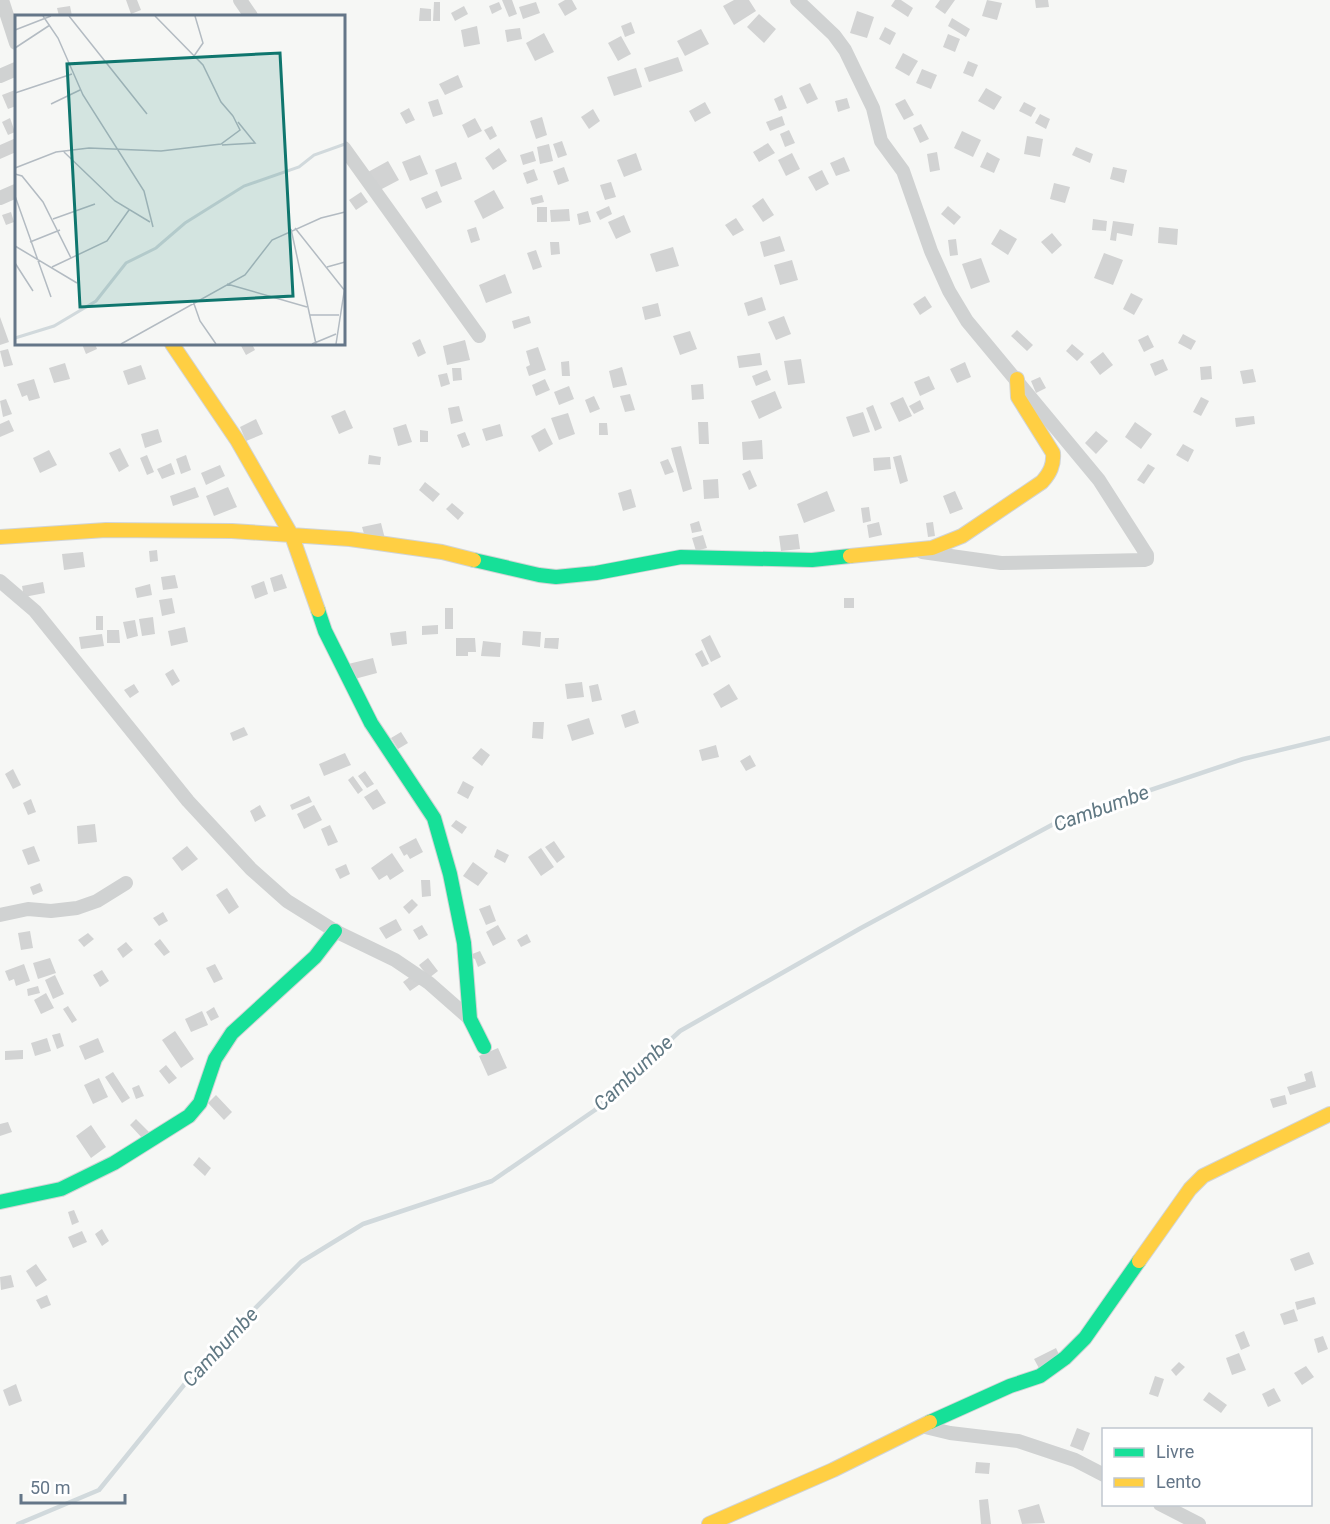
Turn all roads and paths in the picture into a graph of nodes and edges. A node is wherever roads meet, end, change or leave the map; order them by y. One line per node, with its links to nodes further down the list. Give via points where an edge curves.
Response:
1 (2, 0): 5 (street)
2 (240, 0): 4 (street)
3 (797, 0): 13 (street, via 845,50 873,108 881,141 903,171 949,291 967,321)
4 (250, 15)
5 (15, 40)
6 (15, 69): 7 (street)
7 (0, 76)
8 (345, 149): 11 (street)
9 (15, 191): 10 (street)
10 (0, 198)
11 (479, 336)
12 (173, 345): 14 (street, via 237,440)
13 (1017, 379): 16 (street, via 1018,398 1053,453 1049,474 962,536); 16 (street, via 1099,480 1147,552 1147,559 1001,562)
14 (292, 536): 15 (street, via 232,531 106,530); 16 (street, via 350,539 442,552 556,577 681,556 812,560); 21 (street, via 325,631 371,723 434,818 464,943)
15 (0, 537)
16 (912, 551)
17 (0, 581): 20 (street, via 35,611 188,801 251,869 287,901)
18 (126, 883): 19 (street, via 77,908 28,909)
19 (0, 915)
20 (335, 931): 21 (street, via 395,960); 24 (street, via 315,957 232,1033 211,1068 200,1103 189,1116 114,1163 60,1190)
21 (470, 1019): 22 (street)
22 (484, 1047)
23 (1330, 1114): 25 (street, via 1203,1176 1084,1338 1065,1358 1040,1376)
24 (0, 1202)
25 (921, 1426): 26 (street, via 1018,1441 1075,1460); 28 (street, via 833,1470)
26 (1102, 1474)
27 (1164, 1506): 29 (street)
28 (708, 1524)
29 (1199, 1524)

